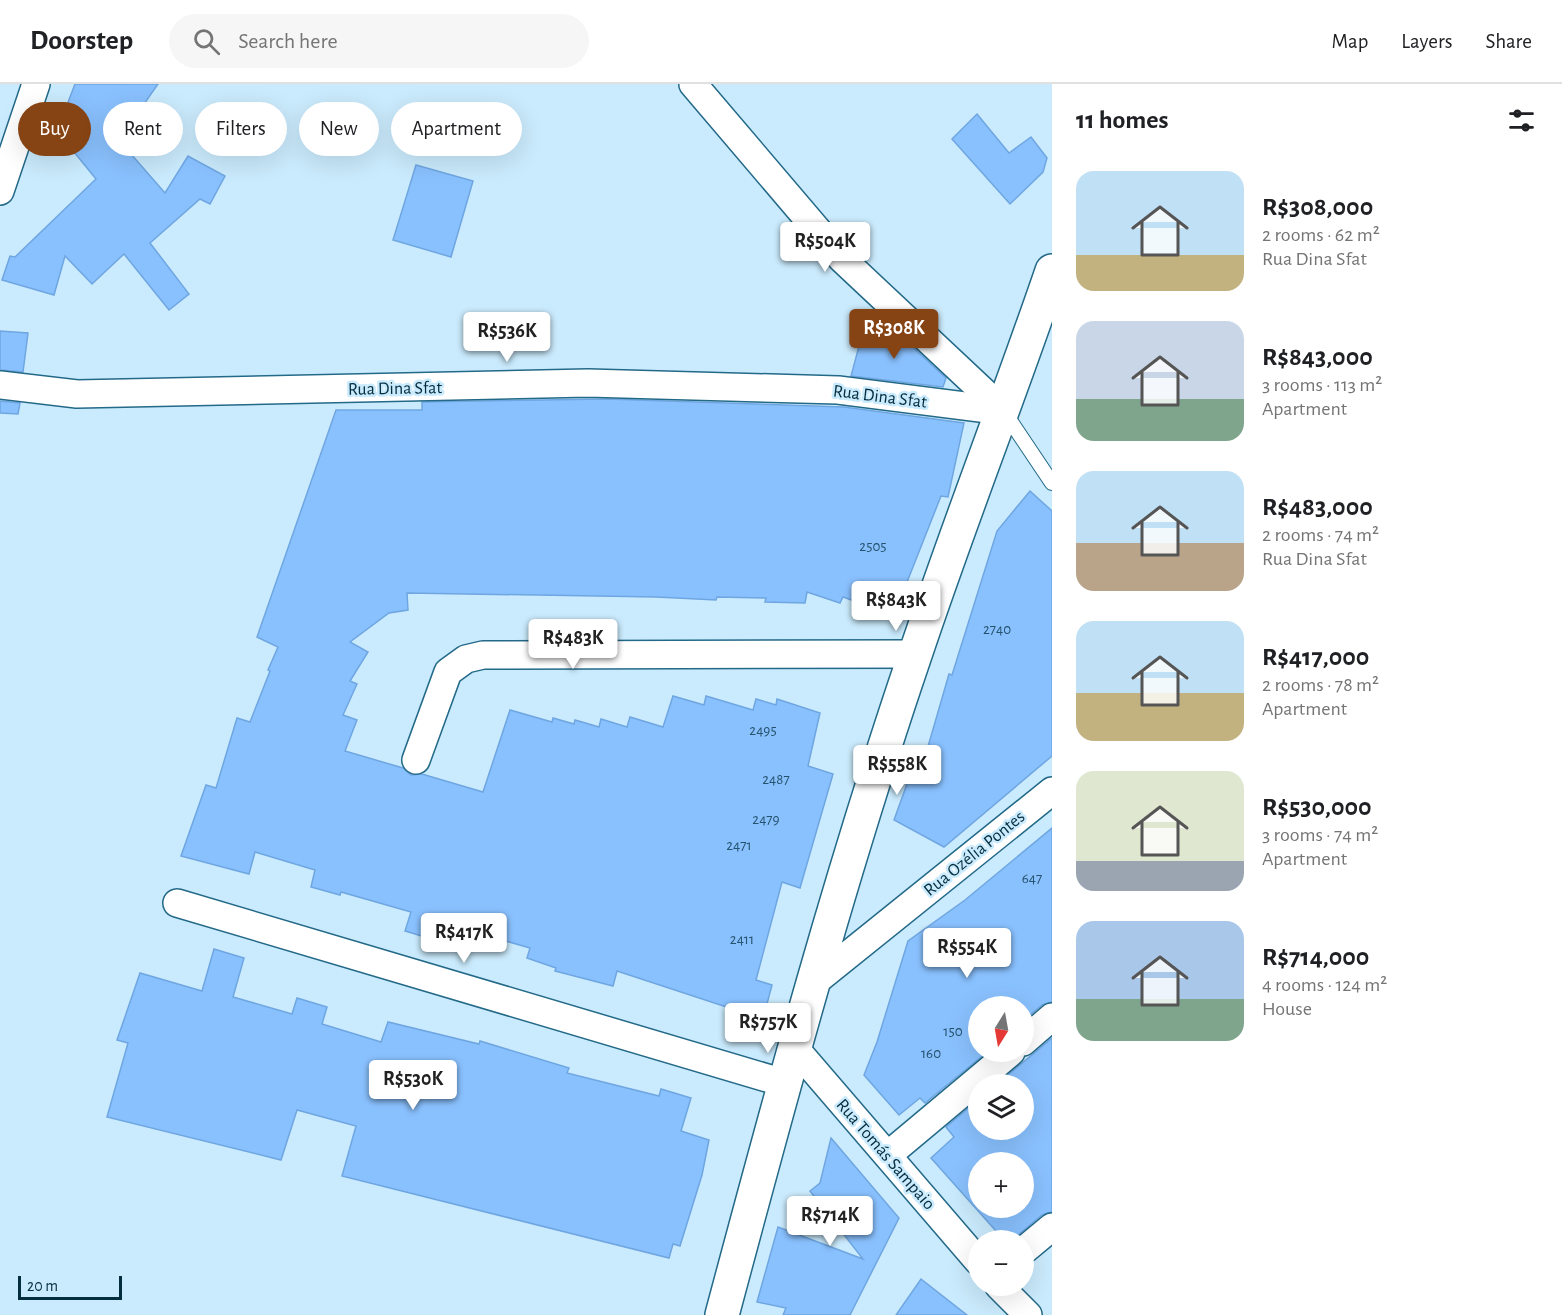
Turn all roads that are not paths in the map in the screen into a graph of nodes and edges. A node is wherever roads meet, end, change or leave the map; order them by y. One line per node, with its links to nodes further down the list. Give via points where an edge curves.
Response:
1 (36, 84): 3 (street)
2 (693, 84): 6 (street, via 842,259)
3 (0, 191)
4 (1052, 271): 6 (street)
5 (0, 385): 6 (street, Rua Dina Sfat, via 88,394 599,383 838,390)
6 (1004, 411): 7 (lane); 8 (street)
7 (1052, 483)
8 (915, 654): 9 (street, via 483,655 466,659 448,672); 12 (street)
9 (416, 760)
10 (1052, 791): 12 (street, Rua Ozélia Pontes)
11 (177, 903): 17 (street)
12 (812, 984): 15 (street)
13 (1052, 1017): 14 (street)
14 (1034, 1033)
15 (794, 1047): 17 (street); 18 (street, Rua Tomás Sampaio)
16 (999, 1062): 18 (street)
17 (784, 1083): 23 (street)
18 (888, 1155): 21 (street, Rua Tomás Sampaio)
19 (1052, 1227): 20 (street)
20 (1034, 1242)
21 (968, 1250)
22 (1009, 1296): 24 (street)
23 (722, 1315)
24 (1028, 1315)

